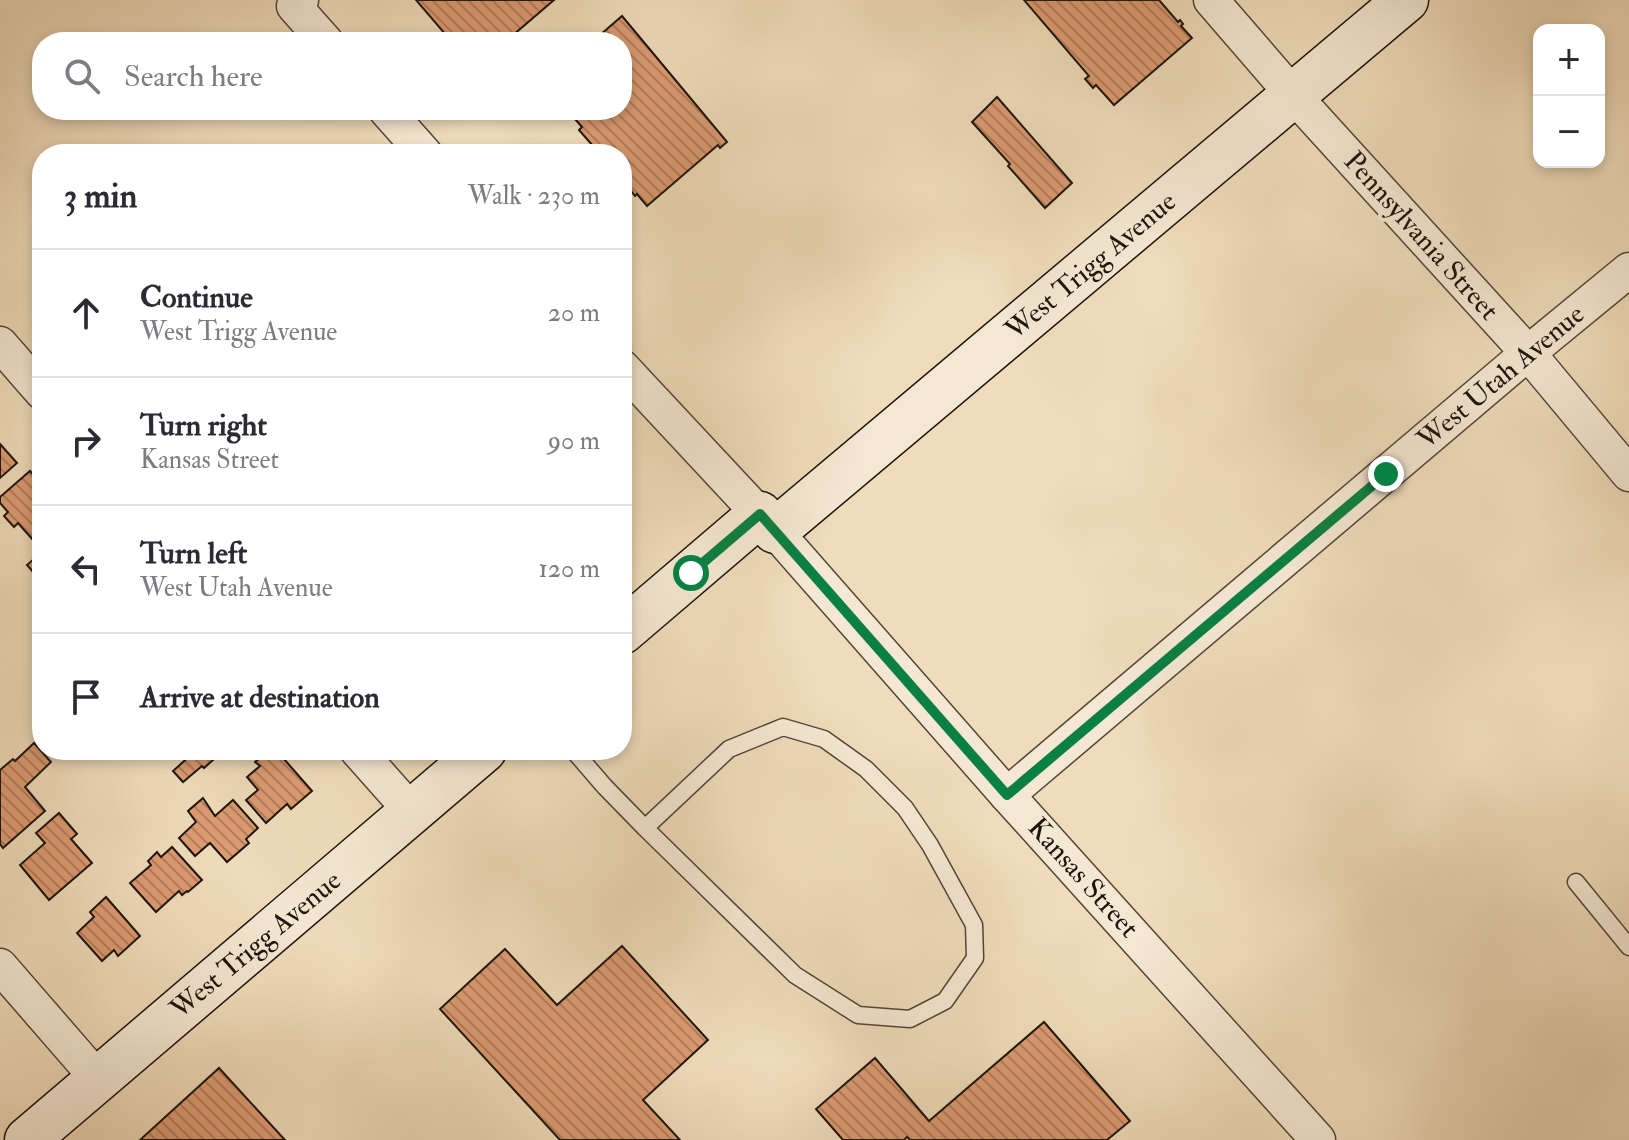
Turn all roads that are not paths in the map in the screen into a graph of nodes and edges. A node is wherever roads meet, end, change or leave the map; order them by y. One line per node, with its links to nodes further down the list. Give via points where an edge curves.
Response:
1 (1211, 0): 5 (street, Pennsylvania Street)
2 (297, 3): 4 (street)
3 (1388, 9): 5 (street, West Trigg Avenue)
4 (319, 32)
5 (1294, 96): 10 (street, Pennsylvania Street); 14 (street, West Trigg Avenue)
6 (395, 120): 7 (street)
7 (416, 144)
8 (1629, 270): 10 (street, West Utah Avenue)
9 (0, 344): 12 (street)
10 (1528, 353): 13 (street, Pennsylvania Street); 19 (street, West Utah Avenue)
11 (632, 378): 14 (street, Kansas Street)
12 (32, 381)
13 (1629, 474)
14 (768, 523): 15 (street, West Trigg Avenue); 19 (street, Kansas Street)
15 (632, 625)
16 (366, 760): 20 (street)
17 (472, 760): 20 (street, West Trigg Avenue)
18 (582, 760): 21 (lane)
19 (1007, 795): 27 (street, Kansas Street)
20 (412, 812): 25 (street, West Trigg Avenue)
21 (645, 828): 21 (lane, via 795,975 858,1015 910,1019 945,1001 975,958 974,925 905,808 866,769 824,739 783,727 729,749)
22 (1576, 882): 23 (lane)
23 (1629, 947)
24 (0, 966): 25 (street)
25 (98, 1079): 26 (street, West Trigg Avenue)
26 (27, 1140)
27 (1318, 1140)

